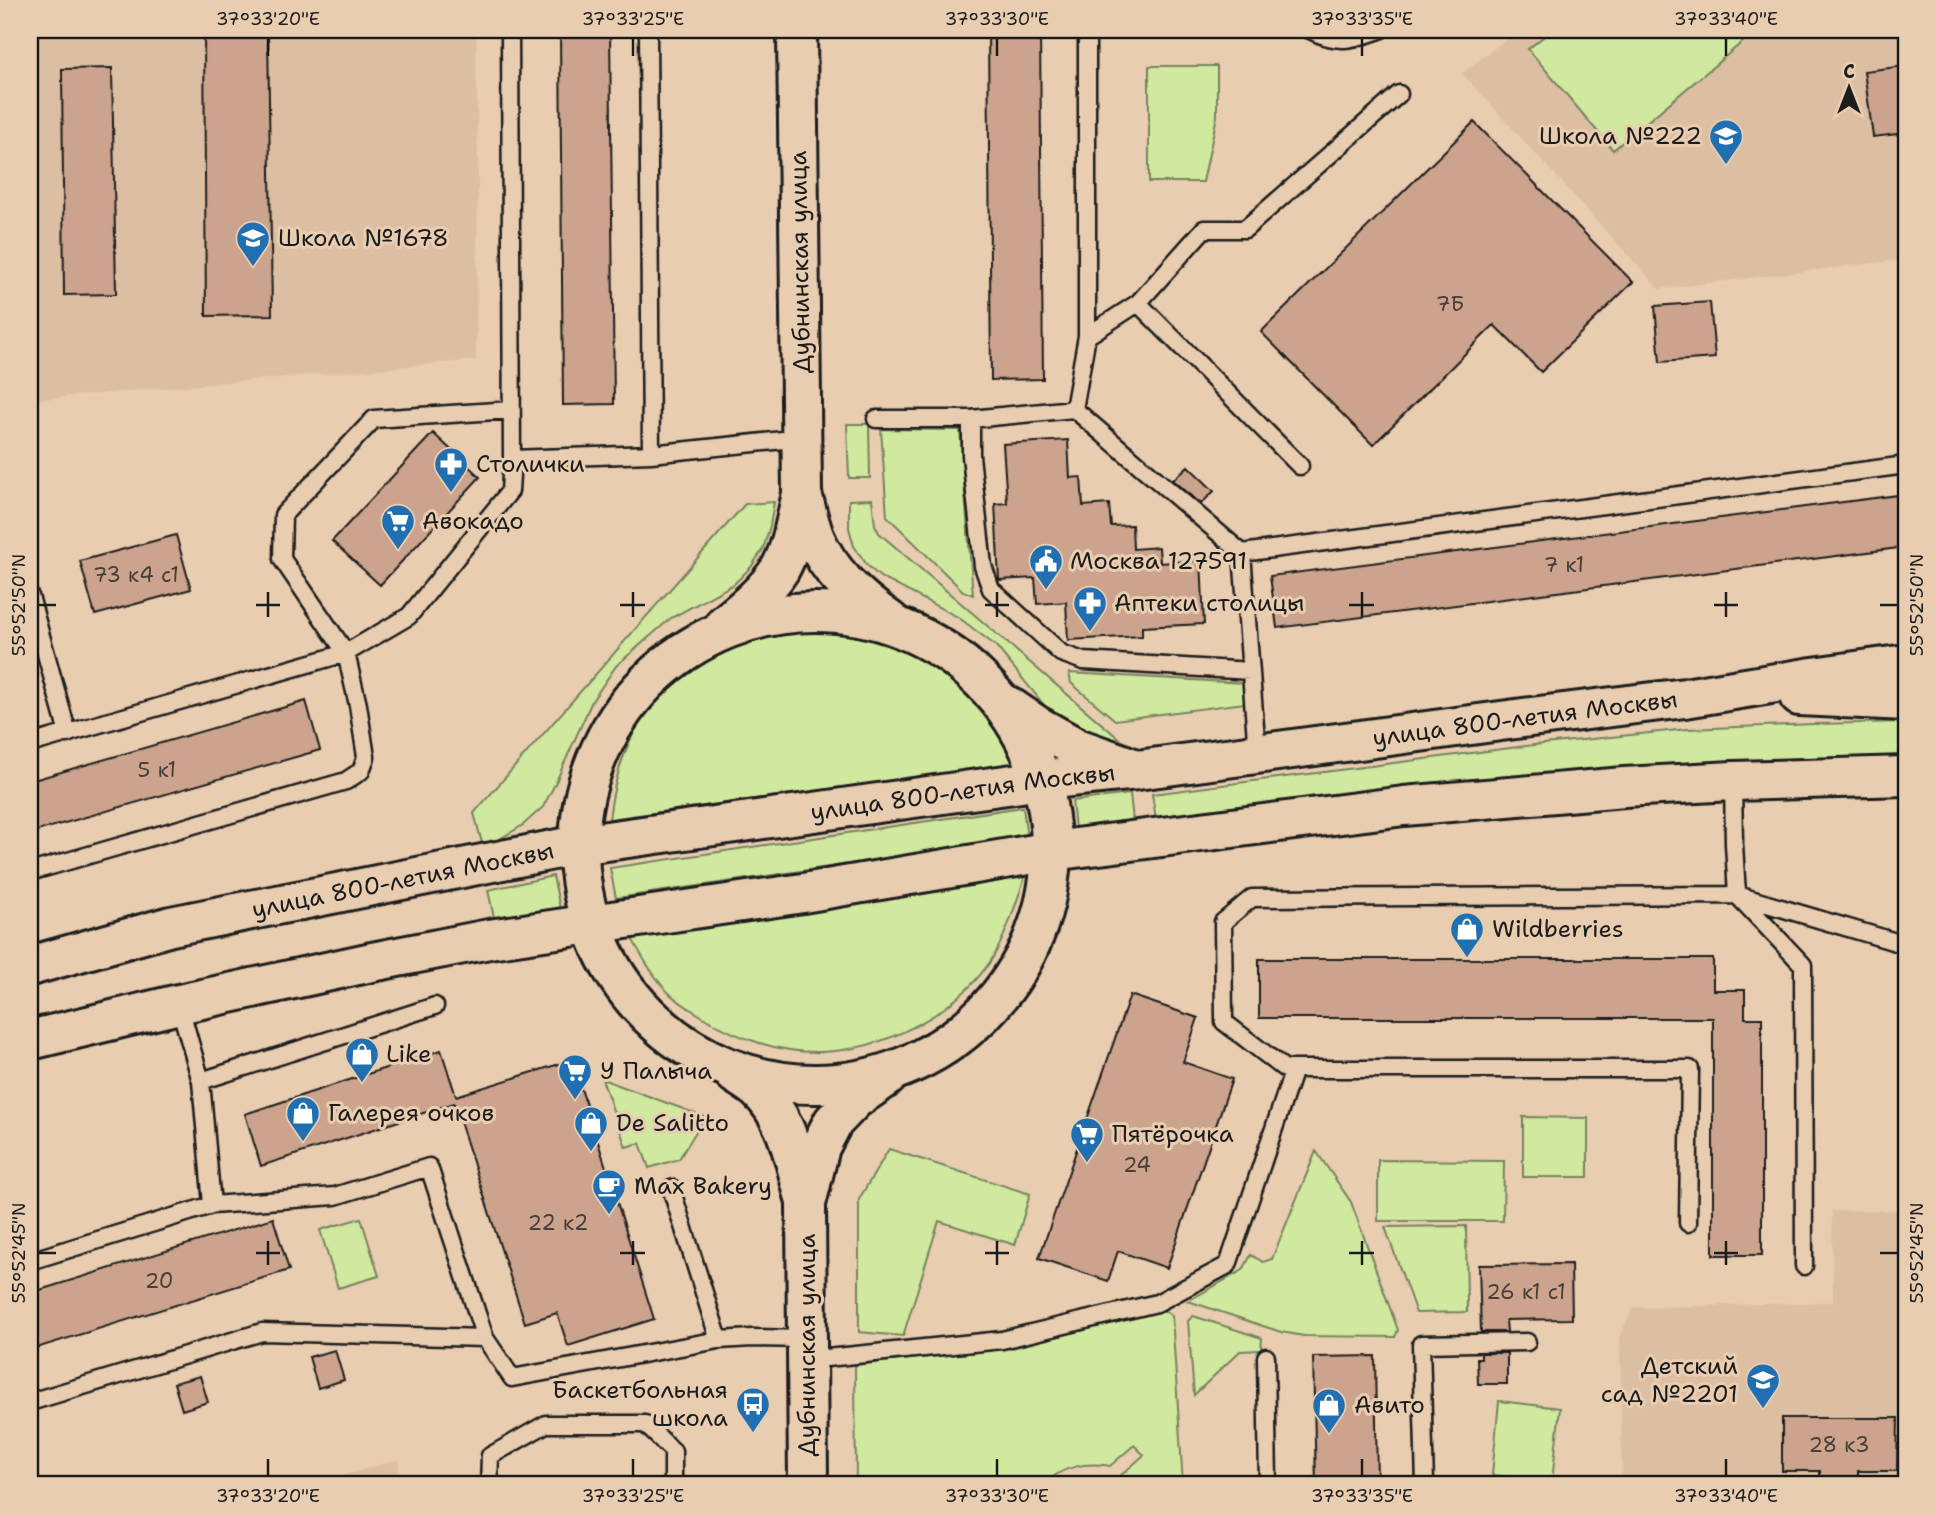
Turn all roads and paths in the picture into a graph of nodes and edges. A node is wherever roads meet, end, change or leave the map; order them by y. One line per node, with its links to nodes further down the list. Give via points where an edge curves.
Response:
1 (510, 30): 11 (lane)
2 (648, 30): 15 (lane)
3 (797, 30): 14 (main road, Дубнинская улица)
4 (1087, 30): 9 (lane)
5 (1310, 30): 6 (lane, via 1328,39)
6 (1380, 30)
7 (1399, 94): 8 (lane, via 1245,229 1204,229)
8 (1138, 303): 9 (lane); 18 (lane)
9 (1087, 336): 10 (lane)
10 (1074, 409): 13 (lane); 20 (lane)
11 (510, 410): 16 (lane); 24 (lane, via 373,419 283,515 282,559)
12 (876, 419): 13 (lane)
13 (971, 419): 26 (lane, via 971,456 984,566 991,589 1061,653 1083,661)
14 (802, 438): 15 (lane); 19 (main road, Дубнинская улица)
15 (651, 454): 16 (lane)
16 (512, 459): 24 (lane, via 510,491 410,615)
17 (1906, 465): 20 (lane)
18 (1300, 466)
19 (802, 494): 22 (main road, Дубнинская улица, via 814,537 829,562 868,605); 23 (main road, Дубнинская улица, via 780,568 766,587)
20 (1242, 553): 26 (lane)
21 (30, 596): 30 (lane)
22 (898, 627): 23 (main road, via 867,617 803,612 771,616); 28 (main road, via 955,657)
23 (710, 636): 37 (main road, via 657,673 615,722 589,781)
24 (346, 653): 30 (lane); 39 (lane, via 366,757 361,771 346,781)
25 (1906, 664): 27 (main road, улица 800-летия Москвы)
26 (1251, 671): 32 (lane)
27 (1685, 698): 29 (main road, via 1760,695); 32 (main road, улица 800-летия Москвы)
28 (1001, 701): 33 (main road, via 1068,743); 35 (main road)
29 (1906, 701)
30 (68, 734): 31 (lane)
31 (30, 744)
32 (1257, 754): 33 (main road, улица 800-летия Москвы)
33 (1137, 770): 35 (main road, улица 800-летия Москвы)
34 (1906, 776): 36 (main road)
35 (1042, 780): 37 (main road, улица 800-летия Москвы); 38 (main road)
36 (1733, 781): 38 (main road, via 1404,806); 40 (lane)
37 (579, 845): 41 (main road); 43 (main road, улица 800-летия Москвы, via 172,926)
38 (1052, 851): 41 (main road); 48 (main road, via 1042,915 1016,974 974,1023 949,1043)
39 (30, 872)
40 (1737, 895): 42 (lane); 49 (lane, via 1252,898 1223,922 1224,1022 1285,1069); 56 (lane, via 1802,965)
41 (591, 923): 44 (main road, via 372,961); 47 (main road, via 612,967 644,1010 676,1039)
42 (1906, 944)
43 (30, 966)
44 (179, 1004): 46 (main road); 50 (lane)
45 (435, 1006): 50 (lane)
46 (30, 1040)
47 (719, 1064): 48 (main road, via 796,1083 863,1079); 52 (main road, Дубнинская улица, via 755,1087 774,1107 788,1138)
48 (903, 1066): 52 (main road, Дубнинская улица, via 855,1099 833,1122 820,1147)
49 (1294, 1069): 54 (lane, via 1690,1069); 60 (lane, via 1228,1265 1157,1303 1002,1340)
50 (201, 1081): 53 (lane)
51 (671, 1188): 58 (lane)
52 (806, 1204): 60 (main road, Дубнинская улица)
53 (212, 1205): 55 (lane); 57 (lane, via 335,1196 429,1167)
54 (1688, 1223)
55 (30, 1261)
56 (1804, 1266)
57 (485, 1338): 58 (lane, via 512,1378); 62 (lane, via 262,1332)
58 (719, 1340): 60 (lane, via 752,1338)
59 (1527, 1342): 67 (lane, via 1422,1344)
60 (807, 1350): 65 (main road, Дубнинская улица)
61 (1266, 1357): 66 (lane)
62 (30, 1402)
63 (489, 1485): 64 (lane, via 489,1456 546,1424 645,1424 673,1451)
64 (673, 1485)
65 (808, 1485)
66 (1268, 1485)
67 (1425, 1485)

